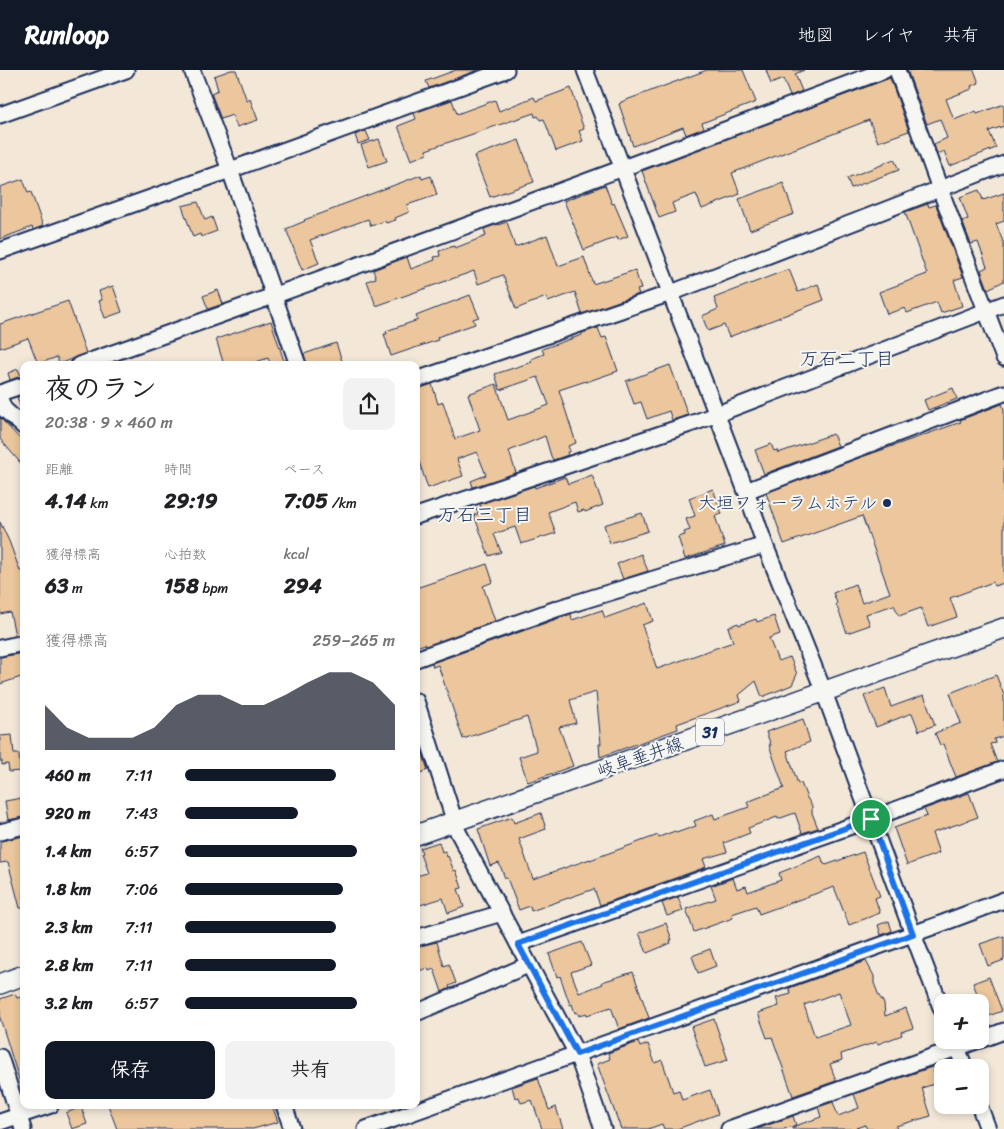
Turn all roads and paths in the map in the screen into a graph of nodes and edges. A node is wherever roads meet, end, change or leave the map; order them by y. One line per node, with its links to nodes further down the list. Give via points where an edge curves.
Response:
1 (126, 70): 7 (street)
2 (192, 70): 10 (street)
3 (506, 70): 10 (street)
4 (585, 70): 9 (street)
5 (885, 70): 9 (street)
6 (897, 70): 11 (street)
7 (0, 115)
8 (1004, 164): 11 (street)
9 (623, 169): 13 (street); 14 (street)
10 (230, 170): 12 (street); 14 (street)
11 (940, 189): 13 (street); 16 (street)
12 (0, 251)
13 (671, 293): 20 (street); 25 (street)
14 (274, 296): 18 (street); 19 (street)
15 (1004, 304): 16 (street)
16 (987, 311): 17 (street); 25 (street)
17 (1004, 358)
18 (90, 361)
19 (297, 361)
20 (420, 379)
21 (20, 386): 22 (street)
22 (0, 393)
23 (1004, 393): 27 (street)
24 (0, 399): 26 (street, via 4,409)
25 (717, 414): 27 (street); 28 (street)
26 (20, 423)
27 (746, 491): 29 (street)
28 (420, 515)
29 (765, 545): 33 (street, via 560,608); 34 (street)
30 (1004, 628): 34 (main road, 岐阜垂井線 / 31)
31 (20, 644): 32 (street)
32 (0, 648)
33 (420, 658)
34 (824, 692): 37 (street); 38 (main road, 岐阜垂井線 / 31)
35 (422, 736): 38 (street)
36 (1004, 769): 37 (street)
37 (871, 819): 44 (street); 46 (street)
38 (454, 822): 41 (main road, 岐阜垂井線 / 31); 43 (street)
39 (20, 827): 40 (street)
40 (0, 832)
41 (420, 834)
42 (1004, 900): 44 (street)
43 (502, 913): 45 (street); 46 (street)
44 (913, 934): 50 (street); 55 (street)
45 (420, 937)
46 (518, 944): 47 (street)
47 (528, 964): 51 (street); 55 (street)
48 (20, 976): 49 (main road)
49 (0, 984)
50 (936, 994)
51 (420, 1011)
52 (1004, 1031): 53 (street)
53 (989, 1037)
54 (943, 1049): 65 (street)
55 (577, 1054): 63 (street); 64 (street)
56 (0, 1057): 61 (street)
57 (44, 1109): 61 (street)
58 (285, 1109): 62 (street)
59 (982, 1114): 66 (street)
60 (0, 1122): 61 (street)
61 (21, 1122)
62 (292, 1129)
63 (366, 1129)
64 (603, 1129)
65 (730, 1129)
66 (988, 1129)

